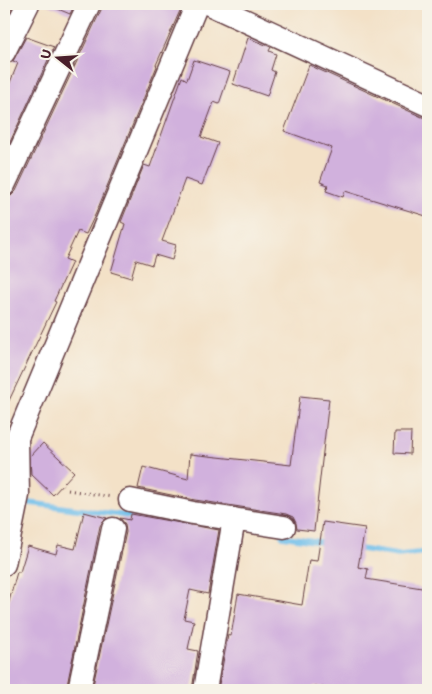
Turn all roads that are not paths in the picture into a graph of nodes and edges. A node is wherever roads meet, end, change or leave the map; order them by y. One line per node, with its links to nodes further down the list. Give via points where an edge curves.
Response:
1 (28, 4): 5 (street)
2 (89, 4): 7 (street)
3 (197, 4): 12 (street, via 17,438 17,502)
4 (209, 4): 6 (street)
5 (4, 52)
6 (428, 105)
7 (4, 185)
8 (130, 500): 9 (street, via 193,513)
9 (232, 527): 10 (street); 14 (street)
10 (284, 527)
11 (113, 529): 13 (street)
12 (4, 564)
13 (79, 690)
14 (205, 690)

